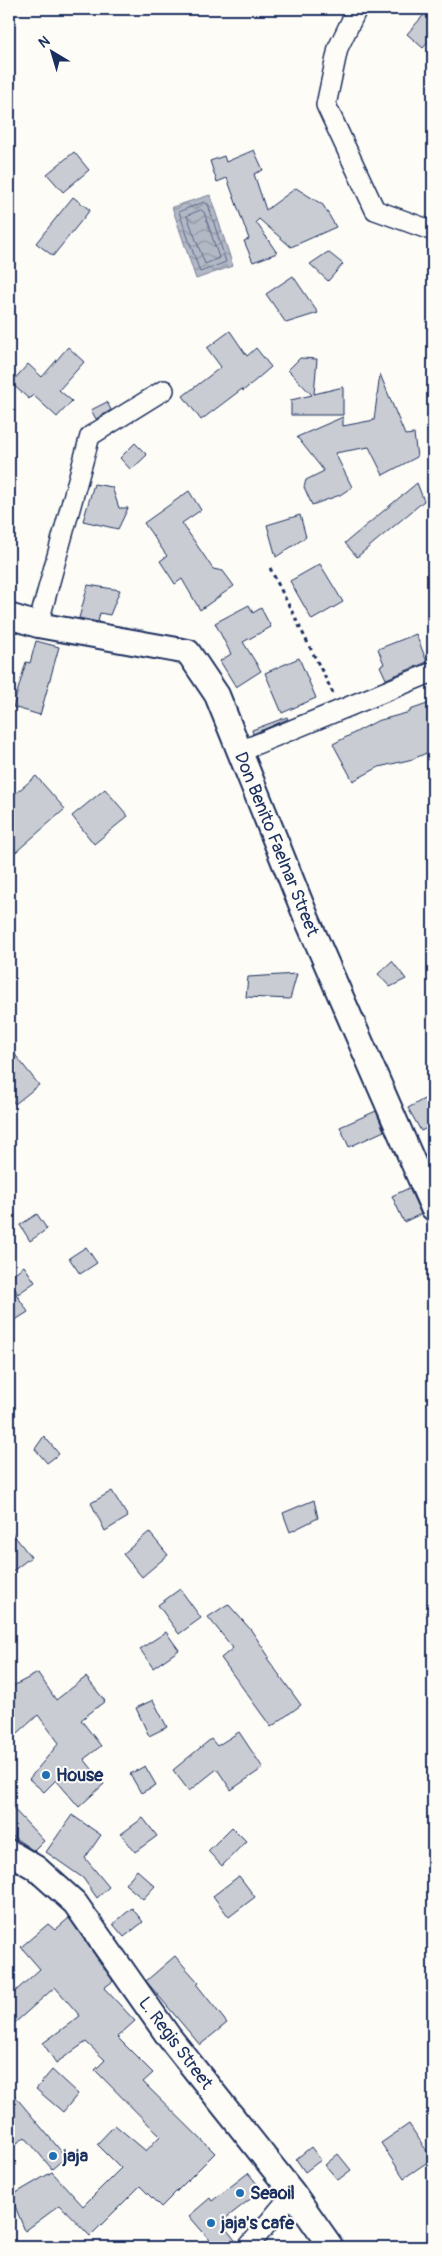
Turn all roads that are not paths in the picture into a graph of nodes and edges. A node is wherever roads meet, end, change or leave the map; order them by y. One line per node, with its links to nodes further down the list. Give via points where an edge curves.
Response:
1 (357, 9): 2 (street, via 338,48 326,104 375,210)
2 (433, 231)
3 (164, 390): 5 (street, via 90,436)
4 (9, 616): 5 (street, Don Benito Faelnar Street)
5 (38, 625): 7 (street, Don Benito Faelnar Street, via 188,652 217,695)
6 (433, 672): 7 (street)
7 (240, 751): 8 (street, Don Benito Faelnar Street, via 307,919)
8 (433, 1208)
9 (9, 1852): 10 (street, L. Regis Street, via 36,1868 74,1904 169,2037)
10 (293, 2193): 11 (street); 12 (street, L. Regis Street)
11 (248, 2247)
12 (331, 2247)

